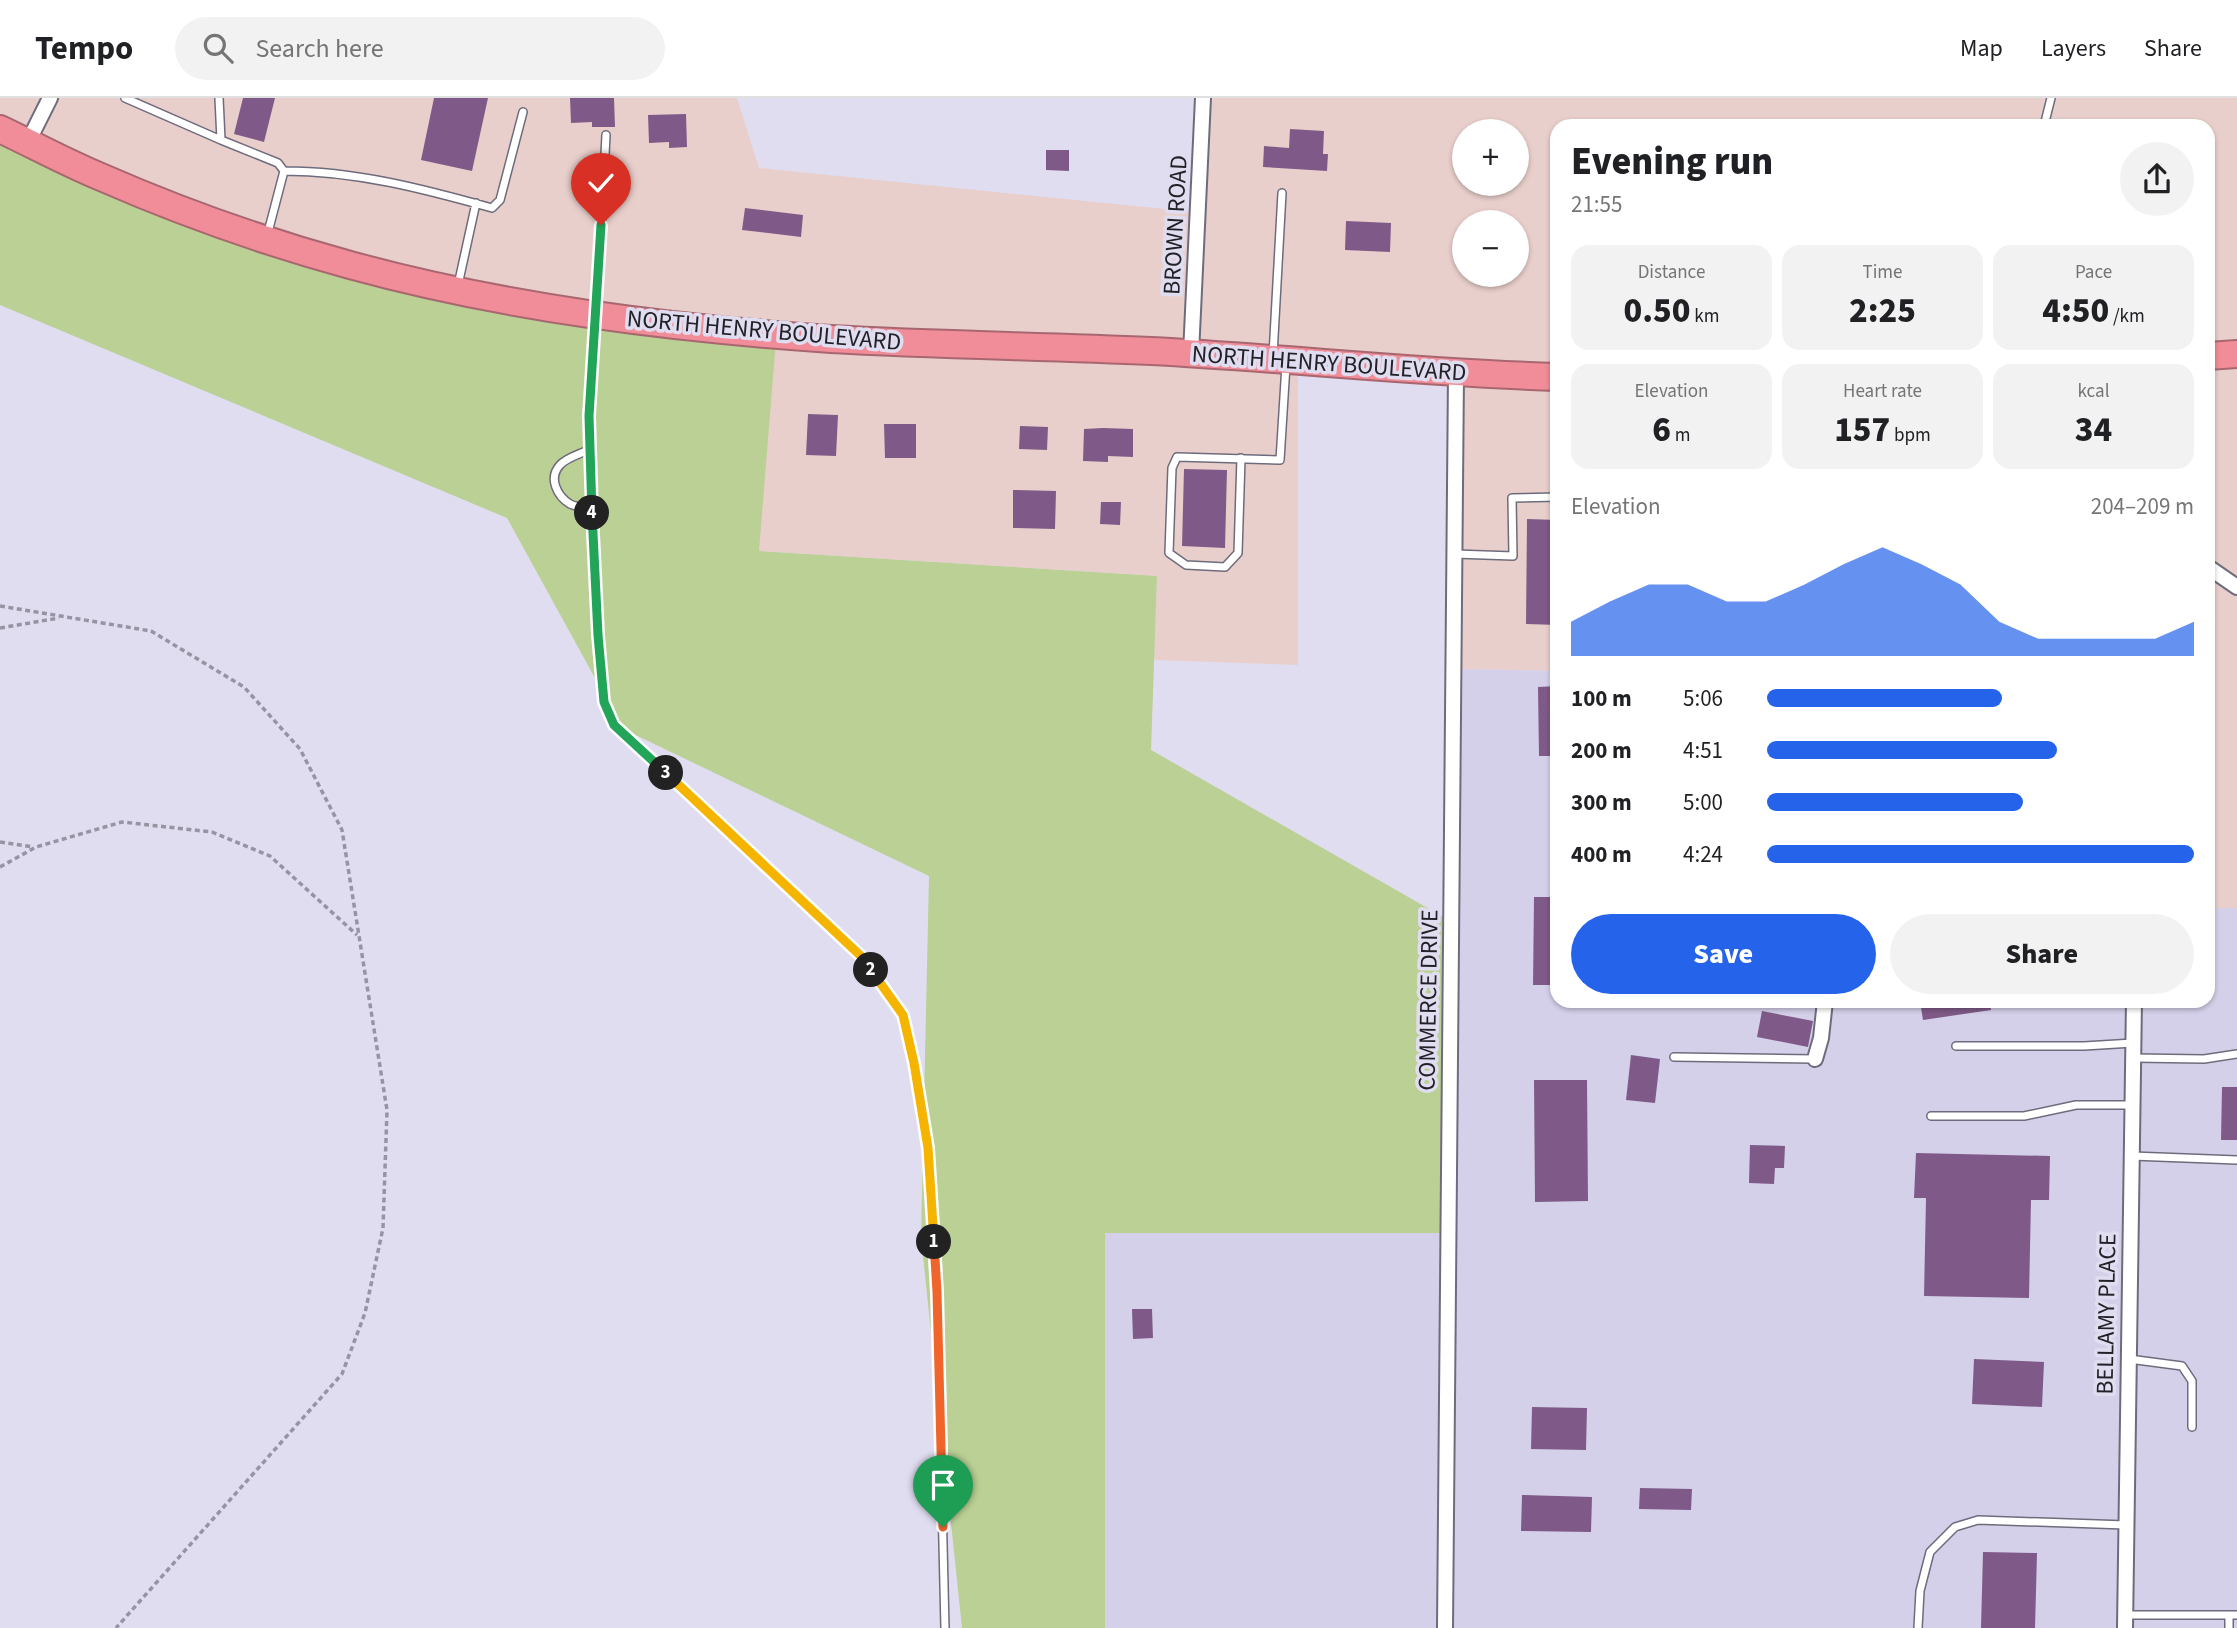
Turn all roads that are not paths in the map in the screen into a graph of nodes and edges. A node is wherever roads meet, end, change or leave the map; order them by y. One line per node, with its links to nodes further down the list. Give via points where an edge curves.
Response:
1 (50, 98): 11 (street)
2 (125, 98): 10 (lane)
3 (219, 98): 10 (lane)
4 (1203, 98): 18 (street, BROWN ROAD)
5 (2051, 98): 7 (lane)
6 (523, 112): 14 (lane, via 500,200 492,208)
7 (2046, 119)
8 (0, 130): 11 (highway, NORTH HENRY BOULEVARD)
9 (606, 135): 17 (lane)
10 (221, 139): 12 (lane, via 278,163)
11 (28, 142): 15 (highway, NORTH HENRY BOULEVARD, via 129,189)
12 (284, 171): 14 (lane, via 322,171); 15 (lane)
13 (1282, 193): 21 (lane)
14 (476, 203): 16 (lane)
15 (267, 239): 16 (highway, NORTH HENRY BOULEVARD, via 350,265)
16 (457, 290): 17 (highway, NORTH HENRY BOULEVARD)
17 (597, 315): 18 (highway, NORTH HENRY BOULEVARD, via 831,339); 24 (lane)
18 (1191, 354): 21 (highway, NORTH HENRY BOULEVARD)
19 (2237, 354): 20 (highway)
20 (2215, 356)
21 (1279, 360): 22 (highway, NORTH HENRY BOULEVARD); 25 (lane, via 1280,460)
22 (1455, 373): 23 (highway, NORTH HENRY BOULEVARD); 28 (street, COMMERCE DRIVE)
23 (1550, 377)
24 (590, 449): 27 (lane); 27 (lane, via 565,461 554,477 557,490 567,501)
25 (1241, 458): 25 (lane, via 1177,457 1171,468 1169,553 1186,565 1225,567 1238,553)
26 (1550, 497): 28 (lane, via 1513,498 1513,556)
27 (592, 510): 48 (lane, via 604,702 614,725 863,958 903,1015 928,1148 937,1292)
28 (1454, 554): 49 (street, COMMERCE DRIVE)
29 (2215, 573): 30 (street)
30 (2237, 587)
31 (1824, 1008): 38 (street)
32 (2134, 1008): 33 (street, BELLAMY PLACE)
33 (2133, 1043): 34 (lane); 37 (street, BELLAMY PLACE)
34 (1956, 1046)
35 (2237, 1054): 37 (lane, via 2204,1059)
36 (1674, 1057): 38 (lane)
37 (2133, 1058): 39 (street, BELLAMY PLACE)
38 (1815, 1059)
39 (2133, 1105): 40 (lane, via 2076,1105 2024,1116); 41 (street, BELLAMY PLACE)
40 (1931, 1116)
41 (2132, 1156): 42 (lane); 43 (street, BELLAMY PLACE)
42 (2237, 1160)
43 (2129, 1359): 44 (lane, via 2182,1366 2192,1381); 45 (street, BELLAMY PLACE)
44 (2192, 1427)
45 (2126, 1525): 47 (street, BELLAMY PLACE); 50 (lane, via 1978,1520 1955,1527 1930,1552 1920,1591)
46 (2233, 1615): 47 (lane); 51 (lane)
47 (2125, 1622)
48 (945, 1628)
49 (1445, 1628)
50 (1918, 1628)
51 (2229, 1628)

